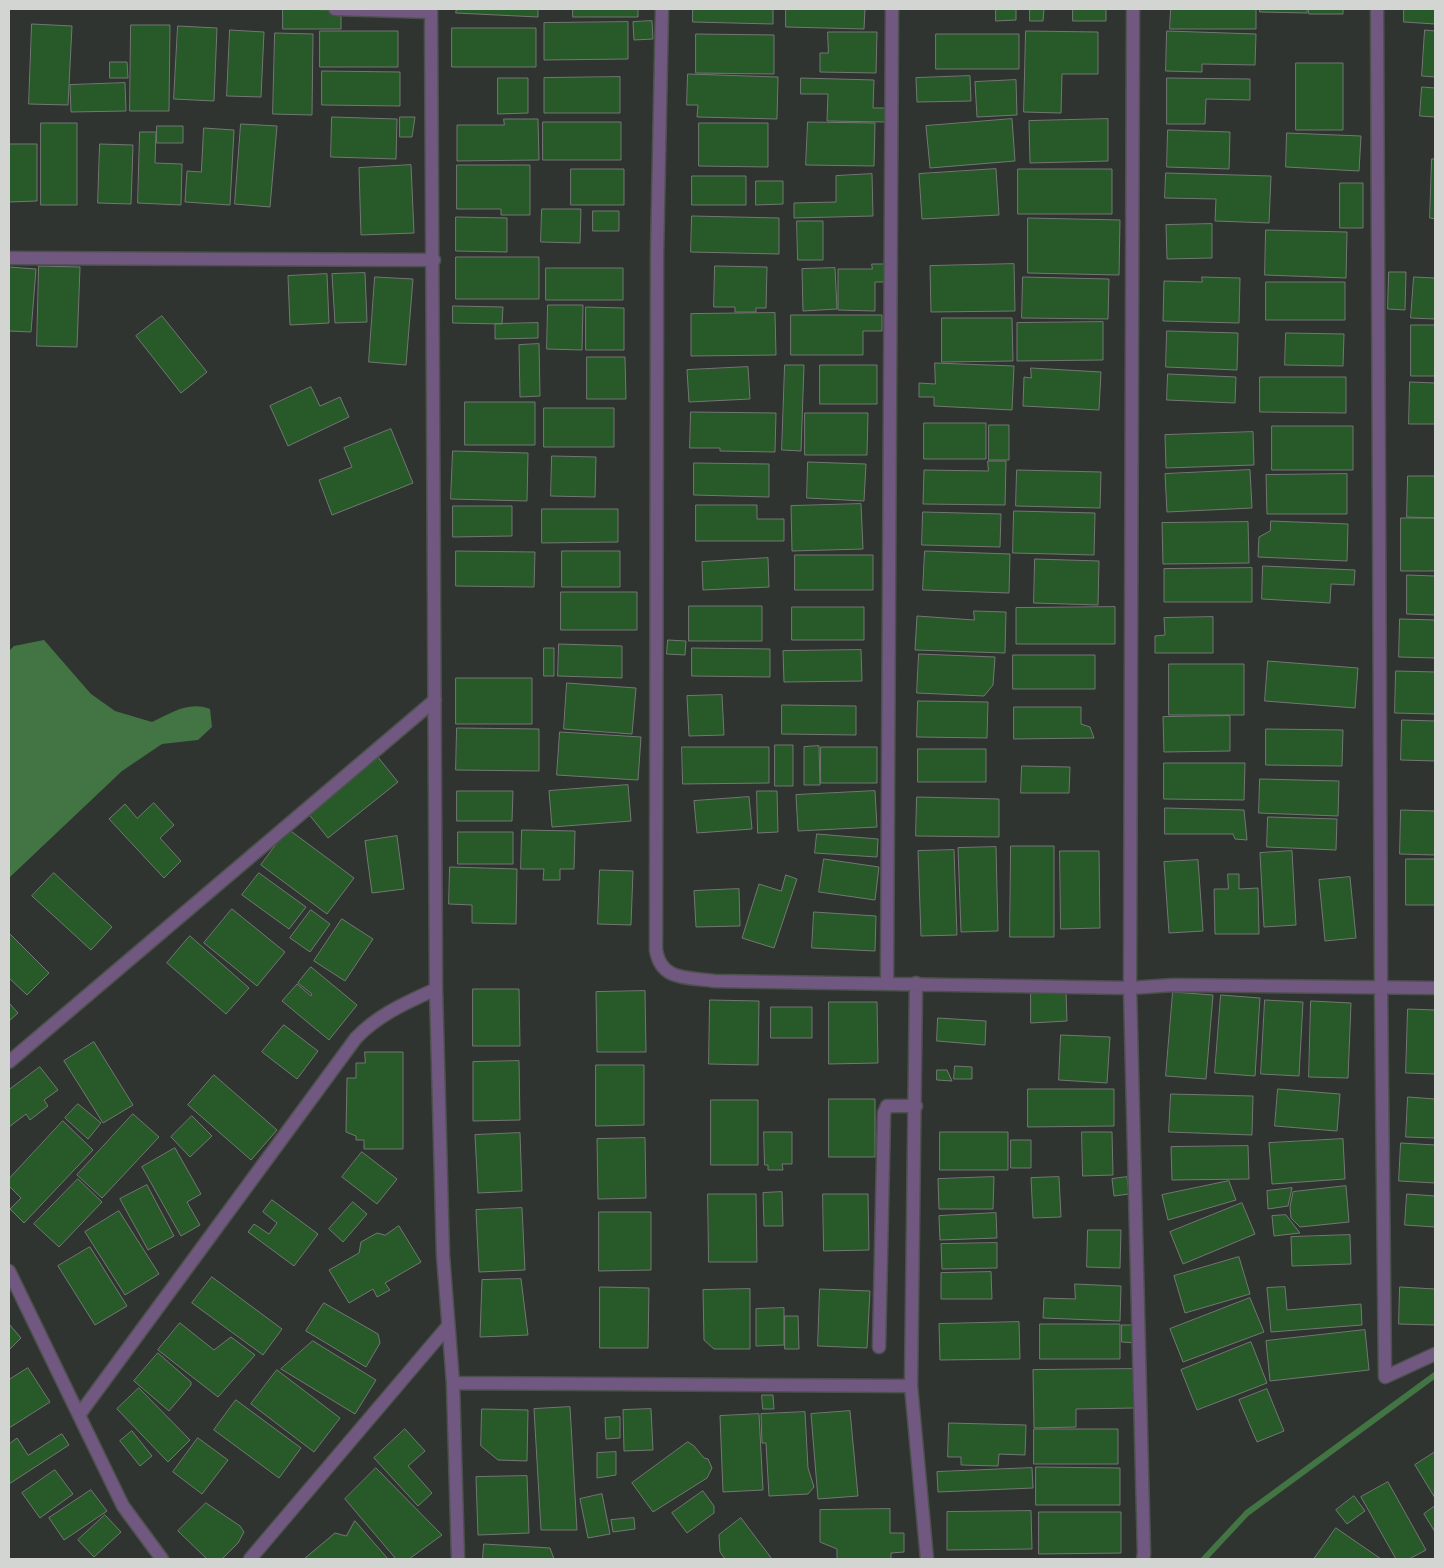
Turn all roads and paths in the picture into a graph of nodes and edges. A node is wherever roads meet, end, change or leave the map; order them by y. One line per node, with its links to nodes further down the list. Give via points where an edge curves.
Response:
1 (335, 9): 6 (street)
2 (662, 9): 10 (street, via 657,254 658,964 669,974 714,981)
3 (892, 9): 10 (street)
4 (1133, 9): 12 (street)
5 (1377, 9): 13 (street)
6 (431, 11): 8 (street)
7 (9, 258): 8 (street)
8 (434, 260): 9 (street)
9 (435, 700): 15 (street); 16 (street)
10 (887, 982): 11 (street)
11 (916, 983): 12 (street); 17 (street)
12 (1130, 988): 13 (street, via 1174,985); 29 (street)
13 (1381, 988): 14 (street); 21 (street, via 1385,1377)
14 (1435, 988)
15 (436, 989): 19 (street); 24 (street, via 390,1010 356,1038)
16 (9, 1062)
17 (916, 1106): 20 (street, via 893,1104 884,1112); 23 (street)
18 (9, 1271): 24 (street)
19 (448, 1326): 22 (street); 26 (street)
20 (879, 1347)
21 (1435, 1354)
22 (453, 1383): 23 (street); 27 (street)
23 (911, 1386): 28 (street)
24 (79, 1415): 25 (street, via 123,1506)
25 (162, 1559)
26 (250, 1559)
27 (458, 1559)
28 (927, 1559)
29 (1143, 1559)

